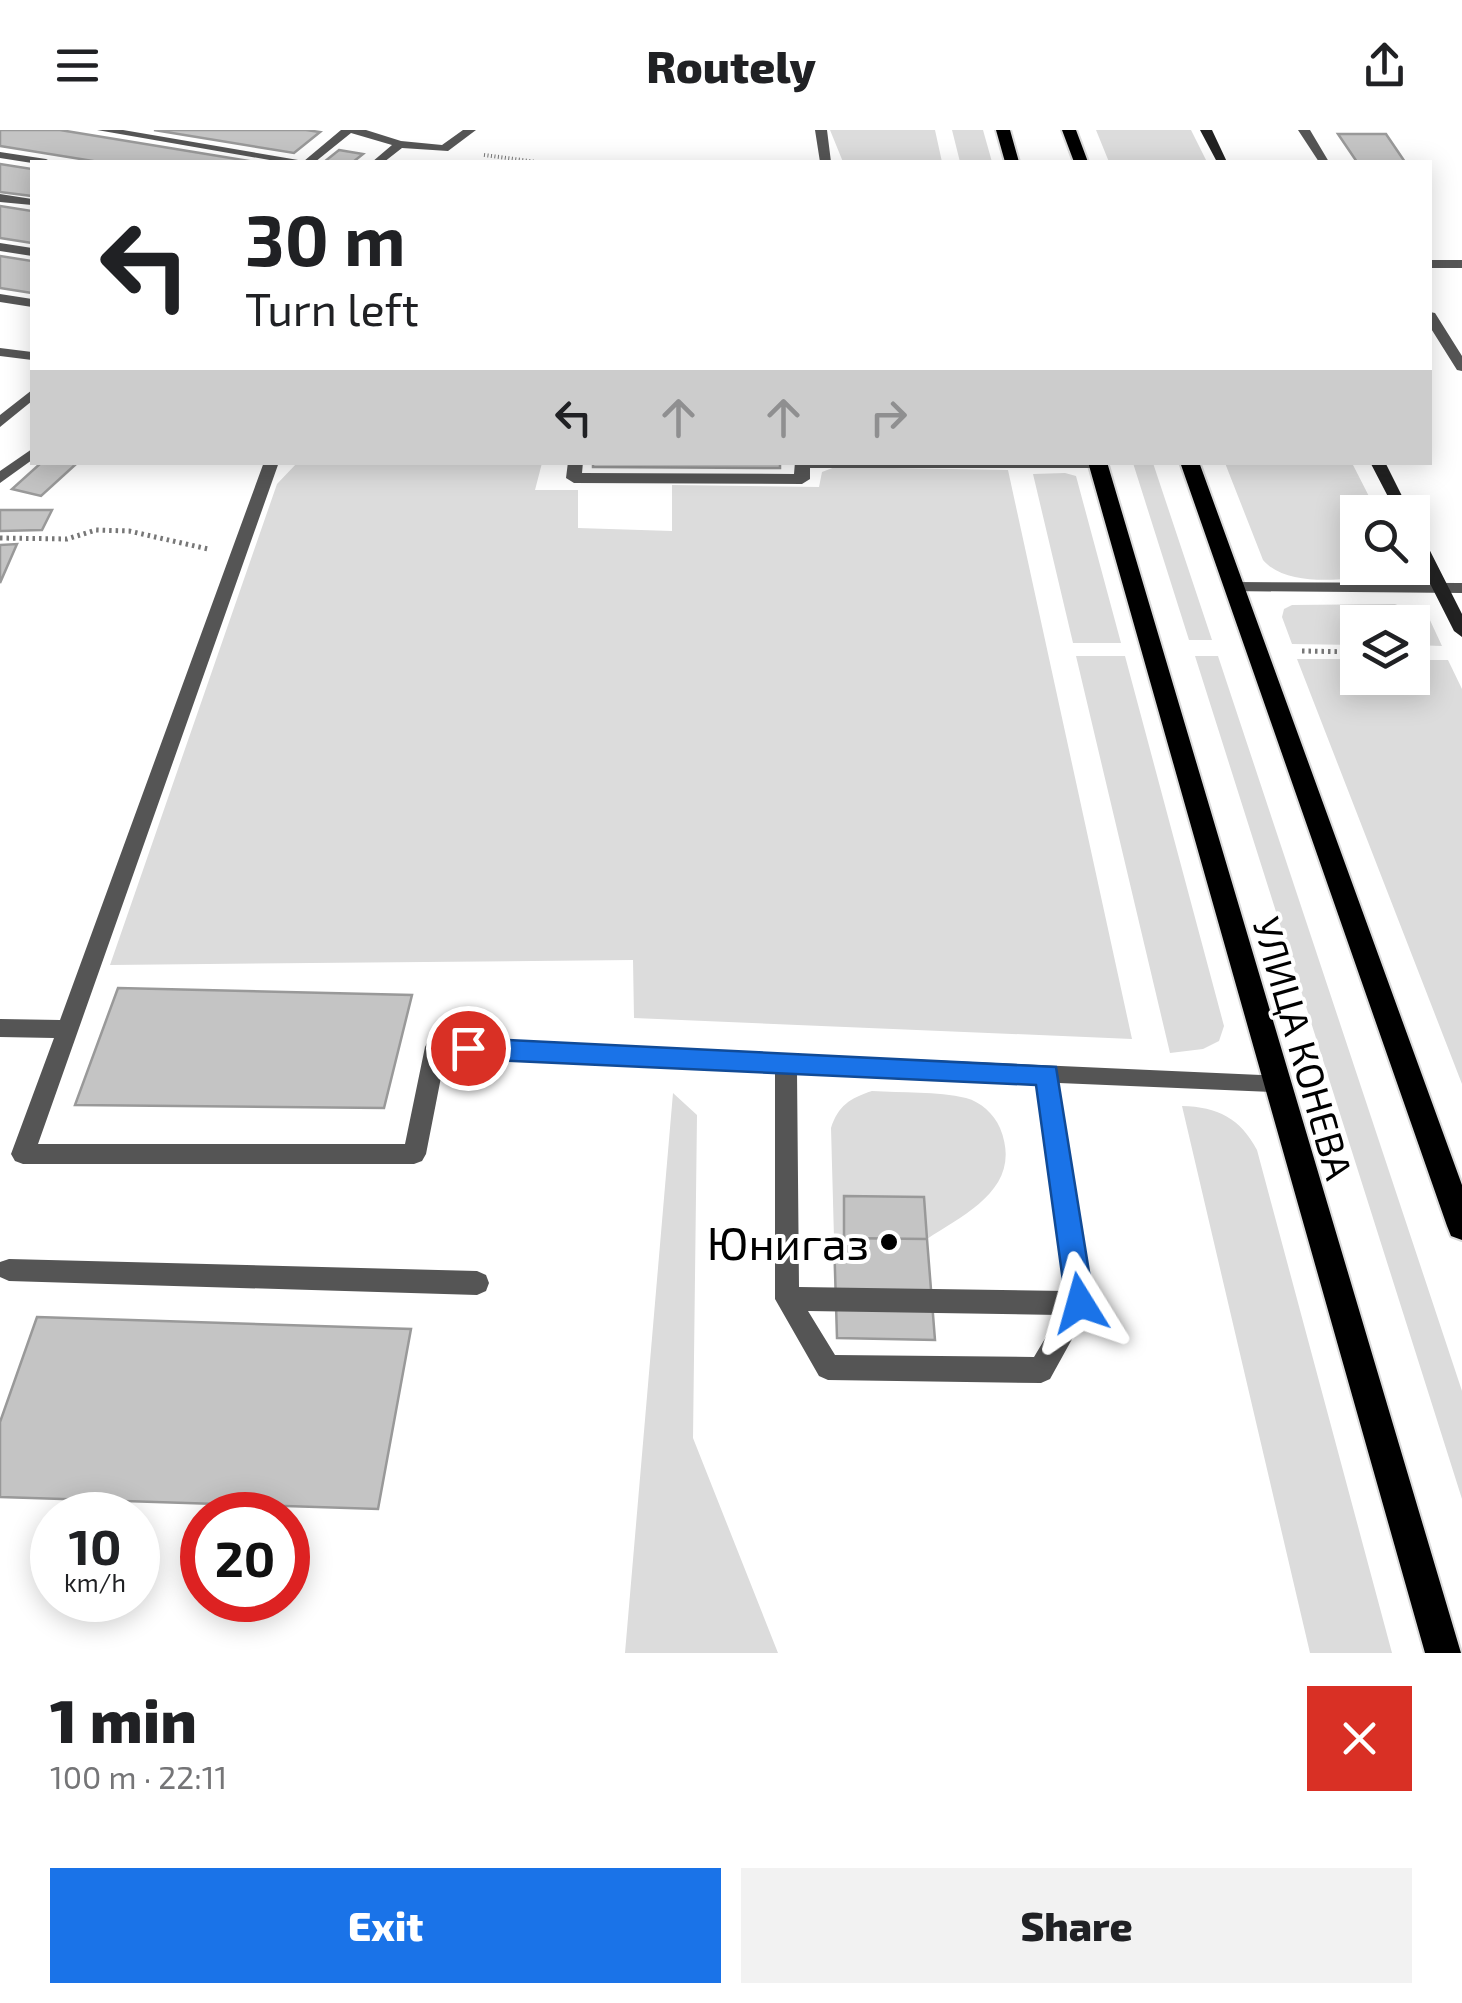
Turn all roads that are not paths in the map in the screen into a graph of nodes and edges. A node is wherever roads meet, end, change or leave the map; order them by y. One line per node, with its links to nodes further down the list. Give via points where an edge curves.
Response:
1 (104, 130): 12 (street)
2 (351, 130): 9 (street); 13 (street)
3 (470, 130): 9 (street, via 444,149)
4 (820, 130): 15 (street)
5 (1003, 130): 16 (main road)
6 (1069, 130): 17 (main road)
7 (1206, 130): 18 (main road)
8 (1304, 130): 19 (street)
9 (400, 144): 14 (street)
10 (0, 155): 11 (street)
11 (33, 160)
12 (287, 160)
13 (312, 160)
14 (380, 160)
15 (826, 160)
16 (1011, 160)
17 (1080, 160)
18 (1221, 160)
19 (1323, 160)
20 (0, 198): 21 (street)
21 (30, 202)
22 (0, 247): 23 (street)
23 (30, 252)
24 (1432, 264): 25 (street)
25 (1462, 264)
26 (0, 298): 27 (street)
27 (30, 303)
28 (1432, 319): 31 (street)
29 (0, 352): 30 (street)
30 (30, 356)
31 (1462, 367)
32 (30, 396): 33 (street)
33 (3, 418)
34 (30, 455): 41 (street)
35 (271, 465): 49 (street)
36 (576, 465): 37 (street, via 574,478 802,479)
37 (802, 465)
38 (1098, 465): 52 (main road, УЛИЦА КОНЕВА)
39 (1189, 465): 44 (main road)
40 (1378, 465): 42 (main road)
41 (0, 478)
42 (1394, 495)
43 (1430, 564): 45 (main road)
44 (1233, 586): 45 (street); 53 (main road)
45 (1442, 586): 46 (street); 47 (main road)
46 (1462, 588)
47 (1462, 632)
48 (0, 1028): 49 (street)
49 (69, 1028): 50 (street, via 23,1154 414,1154 436,1047)
50 (786, 1063): 51 (street); 56 (street)
51 (1047, 1074): 52 (street); 57 (street)
52 (1274, 1083): 58 (main road, УЛИЦА КОНЕВА)
53 (1462, 1226)
54 (9, 1270): 55 (street)
55 (477, 1283)
56 (788, 1298): 57 (street); 57 (street, via 828,1366 848,1367 1040,1370)
57 (1080, 1303)
58 (1443, 1653)

